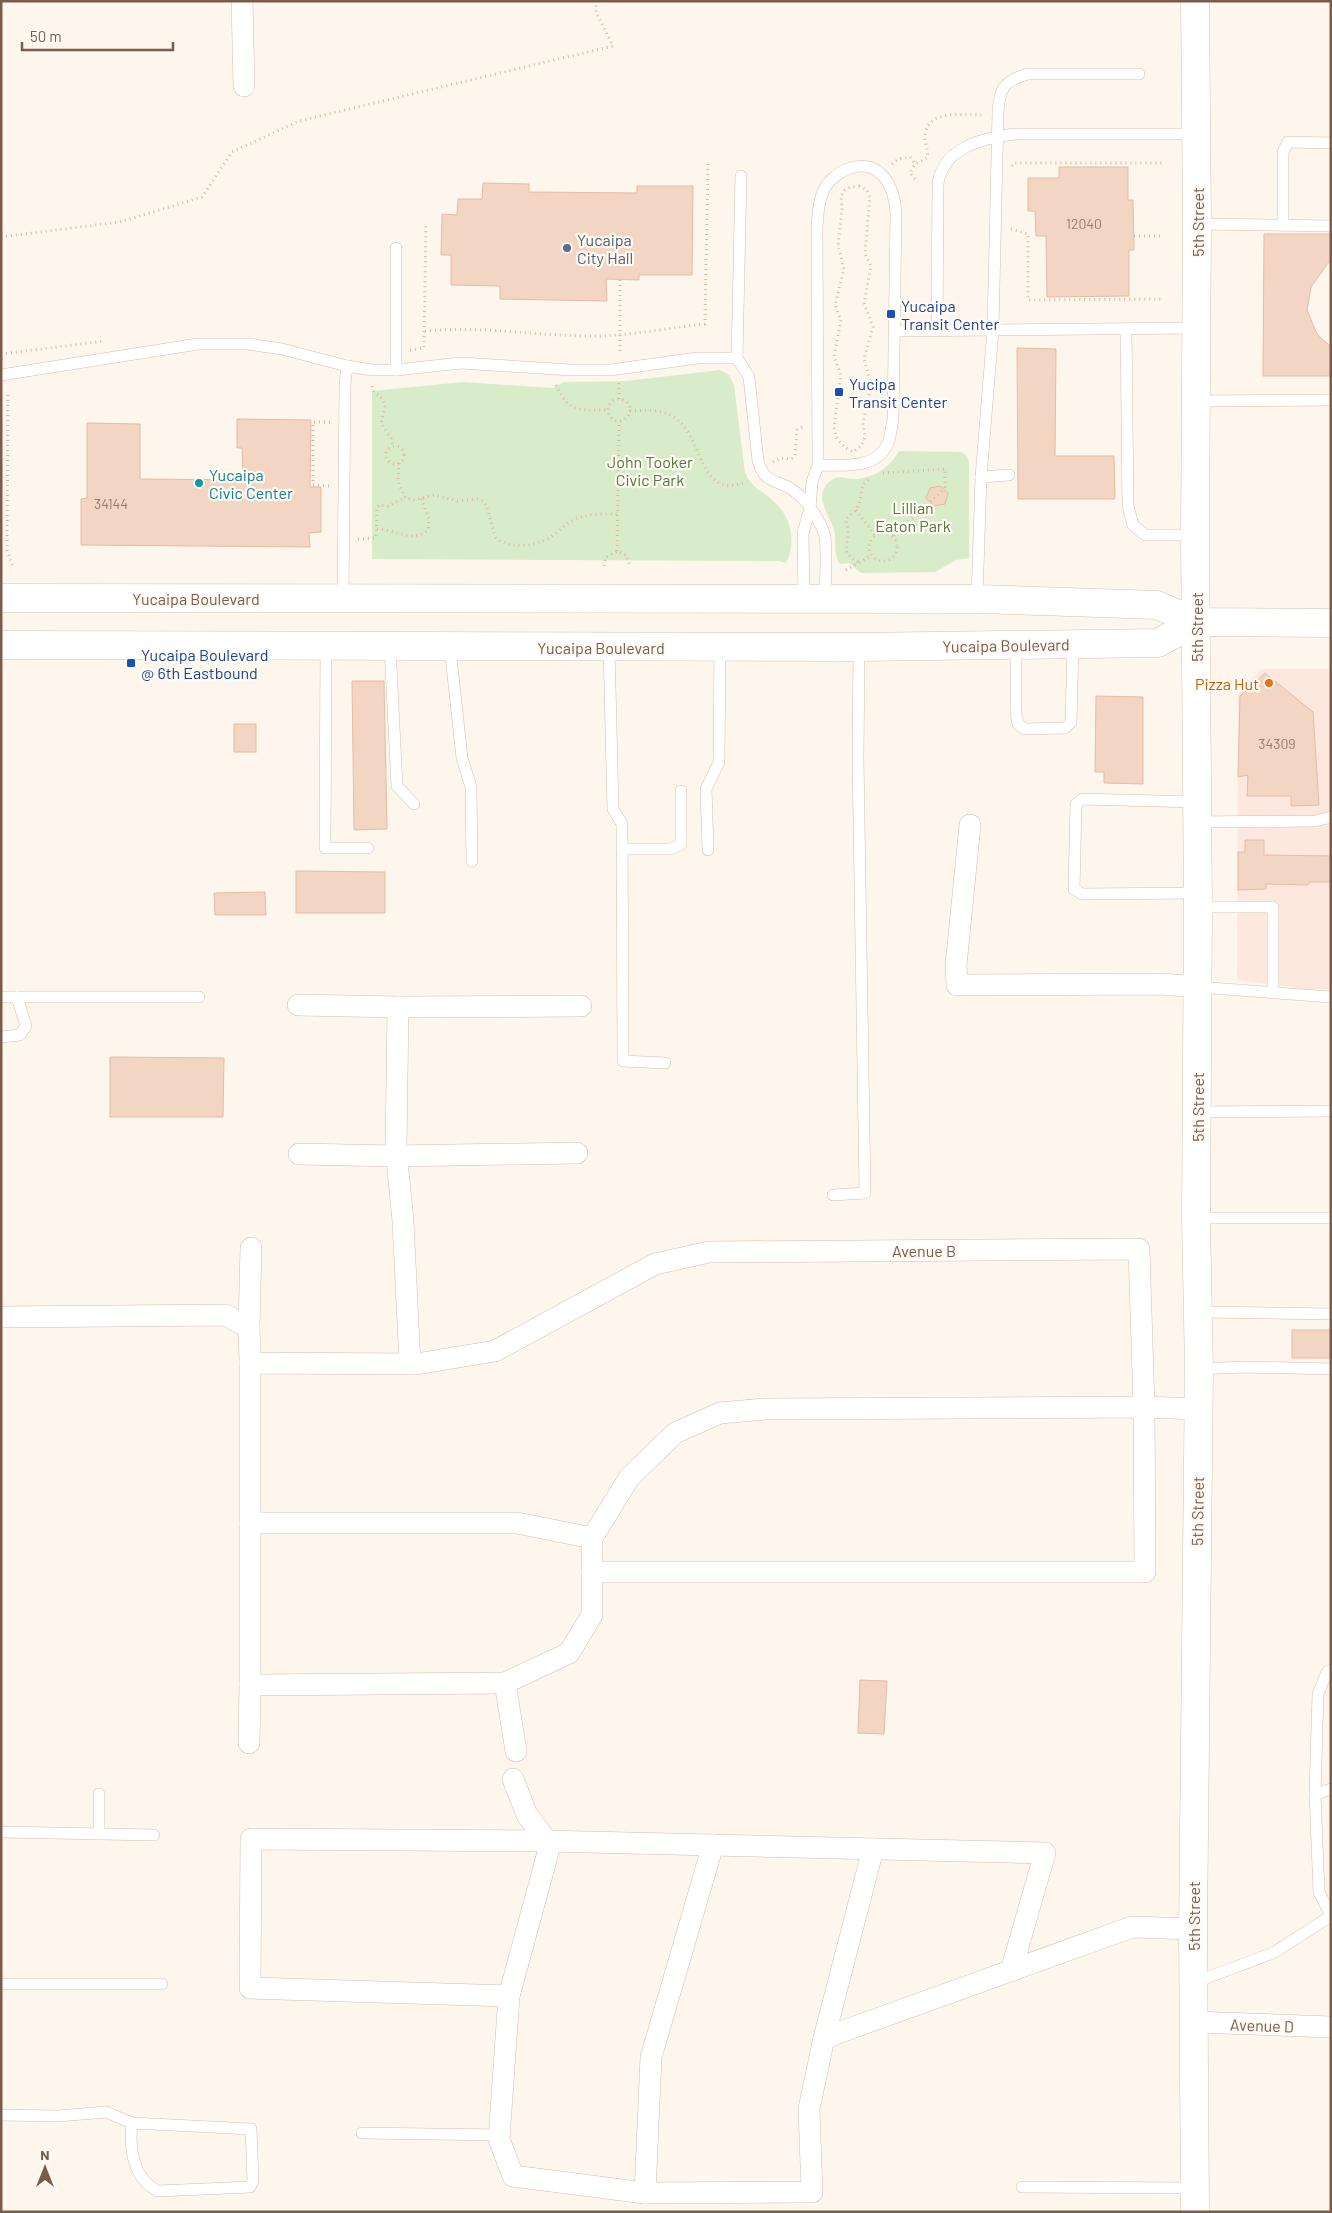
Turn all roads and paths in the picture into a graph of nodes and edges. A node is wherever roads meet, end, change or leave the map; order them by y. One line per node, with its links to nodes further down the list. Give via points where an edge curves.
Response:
1 (242, 1): 5 (street)
2 (596, 1): 24 (path, via 596,12 613,46 299,121 232,152 202,197 120,222)
3 (1195, 1): 7 (main road, 5th Street)
4 (1139, 74): 8 (lane, via 1028,74 1012,79 1002,89 999,101)
5 (244, 86)
6 (986, 114): 13 (path, via 934,118 925,133 927,158)
7 (1197, 134): 8 (lane); 19 (main road, 5th Street)
8 (998, 136): 30 (lane); 32 (lane, via 957,151 940,170)
9 (1331, 142): 20 (lane, via 1288,142 1283,152)
10 (1162, 163): 14 (path, via 1014,163)
11 (708, 164): 34 (path, via 705,324)
12 (892, 164): 13 (path, via 910,157)
13 (914, 164): 16 (path, via 910,173)
14 (1012, 168)
15 (740, 176): 37 (lane)
16 (914, 178)
17 (1011, 220): 27 (path, via 1011,229 1028,234 1028,300)
18 (426, 223): 33 (path)
19 (1197, 224): 20 (lane); 29 (main road, 5th Street)
20 (1283, 225): 21 (lane)
21 (1331, 226)
22 (1134, 236): 23 (path)
23 (1162, 236)
24 (1, 237)
25 (396, 248): 35 (lane)
26 (620, 280): 34 (path)
27 (1163, 299)
28 (1126, 328): 29 (lane); 30 (lane); 69 (lane, via 1128,506 1133,525 1144,534)
29 (1197, 328): 47 (main road, 5th Street)
30 (993, 329): 32 (lane); 59 (lane)
31 (895, 330): 32 (lane); 57 (lane, via 893,420 889,442 870,462); 57 (lane, via 895,197 882,174 874,169 841,171 822,193 817,227)
32 (937, 330)
33 (425, 331): 34 (path, via 472,328 578,336); 35 (path, via 424,348)
34 (620, 335): 36 (path)
35 (396, 351): 39 (lane)
36 (620, 351)
37 (738, 358): 39 (lane, via 698,358 610,370 461,363); 64 (lane, via 749,377 761,471 802,498)
38 (347, 366): 39 (lane); 40 (lane, via 282,349 224,343 198,344); 80 (lane, via 344,384)
39 (396, 370)
40 (1, 375)
41 (620, 383): 45 (path)
42 (554, 384): 48 (path, via 567,405 576,409)
43 (380, 385): 53 (path, via 372,386 385,402 381,423)
44 (8, 394): 77 (path, via 7,550)
45 (619, 399): 48 (path, via 612,401); 49 (path, via 626,402)
46 (1331, 400): 47 (lane)
47 (1196, 401): 69 (main road, 5th Street)
48 (607, 410): 51 (path, via 612,420)
49 (630, 411): 51 (path, via 626,419); 60 (path, via 656,410 672,416 684,425 714,480 732,487)
50 (330, 413): 61 (path, via 330,422 313,422 313,485 329,485)
51 (619, 422): 66 (path)
52 (802, 427): 55 (path, via 796,430 795,456)
53 (393, 446): 56 (path, via 401,448 404,453); 56 (path, via 388,449 386,458)
54 (854, 452): 54 (path, via 844,447 836,437 834,426 841,375 834,357 842,320 835,305 844,269 838,246 841,196 844,190 859,186 867,190 870,197 865,254 871,266 864,303 873,326 864,359 871,384 864,423 865,437)
55 (772, 462)
56 (399, 463): 62 (path, via 398,481)
57 (818, 464): 64 (lane, via 812,482)
58 (1009, 475): 59 (lane)
59 (981, 477): 82 (lane)
60 (747, 481)
61 (329, 495)
62 (405, 498): 63 (path); 67 (path, via 388,506 379,505)
63 (421, 498): 66 (path, via 434,495 458,501 483,501 496,538 507,545 540,542 577,518); 67 (path, via 430,524 423,534 409,537)
64 (810, 508): 81 (lane, via 803,533); 81 (lane, via 824,534)
65 (856, 510): 68 (path); 70 (path, via 863,484 878,474 945,469 945,487); 74 (path, via 846,519 845,548 847,555)
66 (618, 514): 72 (path)
67 (377, 529): 71 (path, via 375,540)
68 (875, 535): 70 (path, via 884,533); 73 (path, via 869,547)
69 (1195, 535): 83 (main road, 5th Street)
70 (892, 536): 73 (path, via 897,545 892,558 883,561)
71 (356, 541)
72 (617, 551): 75 (path, via 606,557); 76 (path, via 626,555)
73 (872, 555): 74 (path)
74 (858, 562): 78 (path)
75 (604, 566)
76 (630, 566)
77 (13, 567)
78 (846, 570)
79 (1, 598): 80 (main road, Yucaipa Boulevard)
80 (343, 598): 81 (main road, Yucaipa Boulevard)
81 (814, 599): 82 (main road, Yucaipa Boulevard)
82 (977, 599): 83 (main road, Yucaipa Boulevard, via 1157,604)
83 (1196, 622): 84 (main road, Yucaipa Boulevard); 85 (main road, Yucaipa Boulevard, via 1158,643); 96 (main road, 5th Street)
84 (1331, 623)
85 (1073, 644): 87 (main road, Yucaipa Boulevard); 87 (lane, via 1069,726 1024,730 1018,724 1016,714)
86 (1, 645): 88 (main road, Yucaipa Boulevard)
87 (1016, 645): 93 (main road, Yucaipa Boulevard)
88 (326, 647): 89 (main road, Yucaipa Boulevard); 99 (lane, via 325,848)
89 (390, 647): 90 (main road, Yucaipa Boulevard); 95 (lane, via 397,786)
90 (450, 647): 91 (main road, Yucaipa Boulevard); 102 (lane, via 462,758 471,787)
91 (610, 647): 92 (main road, Yucaipa Boulevard); 100 (lane, via 613,809 622,824)
92 (720, 647): 93 (main road, Yucaipa Boulevard); 101 (lane, via 719,762 706,789)
93 (859, 647): 120 (lane, via 865,1193)
94 (681, 791): 100 (lane, via 681,844 671,849)
95 (414, 804)
96 (1197, 812): 97 (lane, via 1315,820); 103 (main road, 5th Street); 103 (lane, via 1082,800 1076,804 1074,889 1082,894)
97 (1331, 817)
98 (970, 825): 104 (street, via 956,965 957,985 1161,984)
99 (368, 848)
100 (622, 849): 114 (lane, via 623,1061)
101 (708, 850)
102 (472, 861)
103 (1197, 900): 104 (main road, 5th Street); 105 (lane, via 1273,907)
104 (1197, 987): 105 (lane); 116 (main road, 5th Street)
105 (1273, 992): 109 (lane)
106 (1, 997): 107 (lane)
107 (17, 997): 108 (lane); 113 (lane, via 26,1026 20,1035)
108 (199, 997)
109 (1331, 997)
110 (298, 1005): 112 (street)
111 (581, 1006): 112 (street)
112 (398, 1007): 119 (street)
113 (1, 1037)
114 (665, 1063)
115 (1331, 1111): 116 (lane)
116 (1197, 1112): 121 (main road, 5th Street)
117 (577, 1153): 119 (street)
118 (298, 1154): 119 (street)
119 (396, 1156): 129 (street, via 403,1221)
120 (833, 1195)
121 (1196, 1218): 122 (lane); 124 (main road, 5th Street)
122 (1331, 1218)
123 (251, 1248): 127 (street)
124 (1198, 1312): 125 (lane); 130 (main road, 5th Street)
125 (1331, 1314)
126 (1, 1317): 127 (street, via 226,1315)
127 (249, 1328): 128 (street)
128 (250, 1363): 129 (street, Avenue B); 134 (street)
129 (410, 1364): 132 (street, Avenue B, via 495,1351 655,1264 709,1252 1139,1249)
130 (1199, 1369): 131 (lane); 133 (main road, 5th Street)
131 (1331, 1369)
132 (1144, 1407): 133 (street); 135 (street, via 765,1409 720,1413 675,1433 629,1478); 136 (street, via 1145,1572)
133 (1198, 1409): 153 (main road, 5th Street)
134 (250, 1523): 135 (street, via 517,1523); 139 (street)
135 (592, 1538): 136 (street)
136 (592, 1572): 138 (street, via 592,1615 569,1653)
137 (1331, 1670): 145 (lane, via 1327,1672 1318,1694)
138 (505, 1683): 139 (street); 141 (street)
139 (250, 1685): 140 (street)
140 (249, 1743)
141 (516, 1751)
142 (513, 1779): 149 (street, via 527,1815)
143 (1331, 1789): 145 (lane)
144 (99, 1794): 147 (lane)
145 (1316, 1794): 152 (lane, via 1319,1892)
146 (1, 1832): 147 (lane)
147 (99, 1834): 148 (lane)
148 (154, 1835)
149 (546, 1841): 150 (street); 158 (street, via 550,1845); 158 (street, via 251,1839 250,1988)
150 (713, 1845): 151 (street); 167 (street, via 651,2057)
151 (873, 1849): 154 (street, via 1045,1853); 161 (street)
152 (1331, 1916): 155 (lane, via 1272,1953)
153 (1193, 1929): 154 (street, via 1132,1928); 155 (main road, 5th Street)
154 (1011, 1971): 161 (street)
155 (1193, 1983): 159 (main road, 5th Street)
156 (1, 1984): 157 (lane)
157 (162, 1984)
158 (509, 1996): 165 (street)
159 (1193, 2022): 160 (street, Avenue D); 168 (main road, 5th Street)
160 (1331, 2027)
161 (824, 2038): 167 (street, via 809,2109 812,2192)
162 (1, 2115): 163 (lane, via 58,2116 106,2112)
163 (132, 2123): 163 (lane, via 251,2129 253,2181 250,2187 158,2191 148,2186 138,2174 130,2137)
164 (362, 2133): 165 (lane)
165 (499, 2135): 167 (street, via 513,2176)
166 (1022, 2187): 168 (lane)
167 (645, 2193)
168 (1195, 2200)

